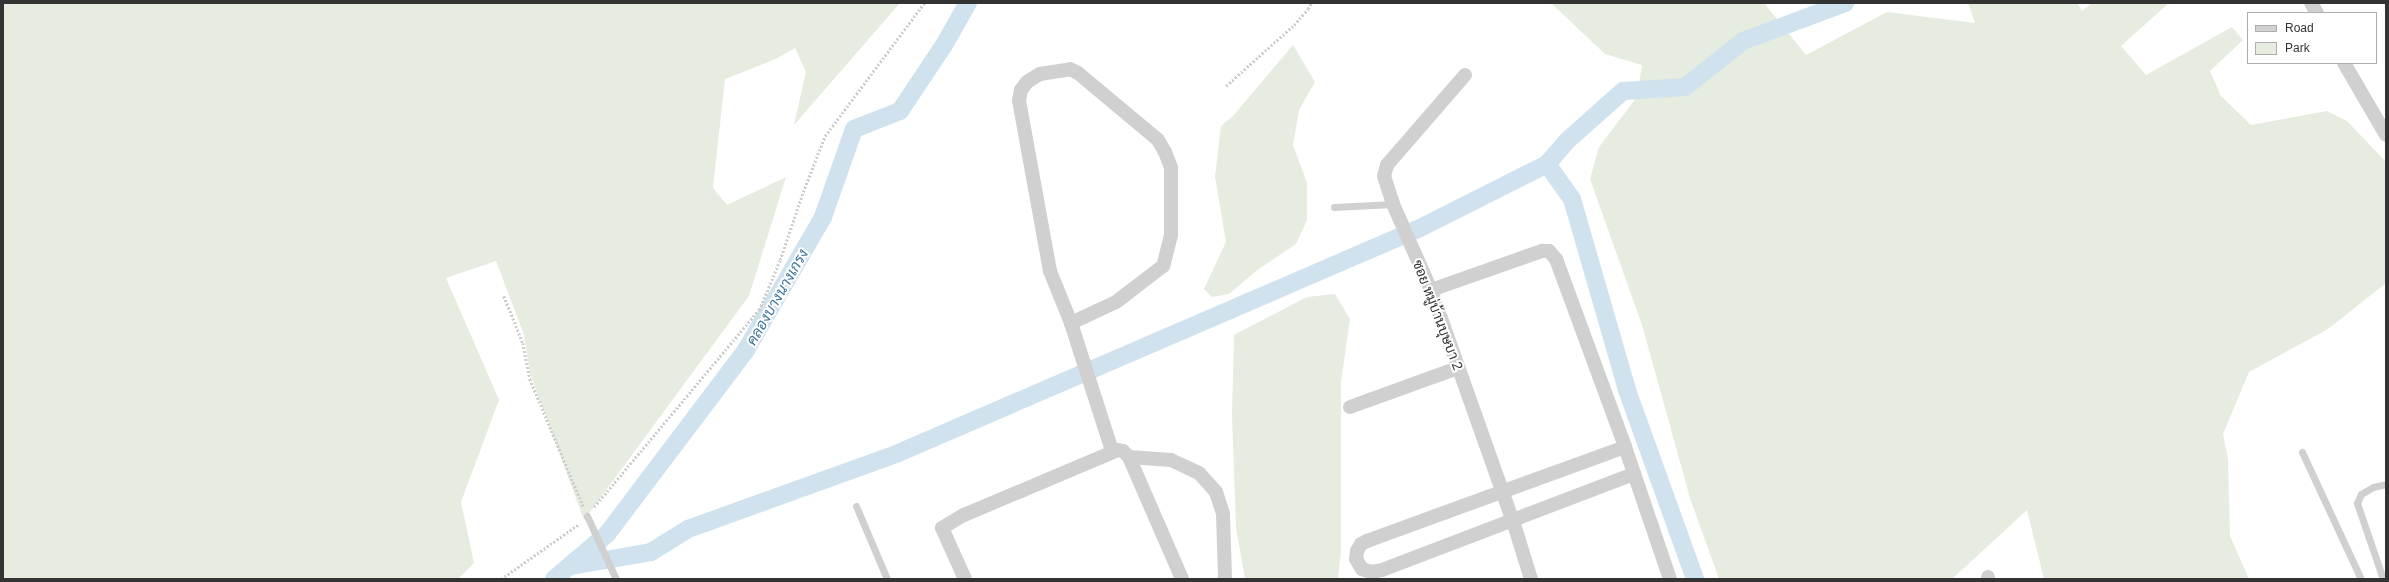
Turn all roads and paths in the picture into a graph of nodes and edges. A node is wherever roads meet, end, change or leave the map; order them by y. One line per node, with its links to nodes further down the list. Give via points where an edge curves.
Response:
1 (924, 3): 24 (path, via 825,136 759,310)
2 (1311, 3): 7 (path, via 1294,25)
3 (2311, 3): 4 (street)
4 (2316, 12)
5 (2345, 64): 8 (street)
6 (1465, 75): 9 (street, ซอย หมู่บ้านบุษบา 2, via 1387,165 1384,176)
7 (1226, 86)
8 (2386, 135)
9 (1393, 204): 10 (lane); 11 (street, ซอย หมู่บ้านบุษบา 2)
10 (1334, 207)
11 (1431, 290): 14 (street, ซอย หมู่บ้านบุษบา 2); 16 (street, via 1542,251 1549,251 1556,259)
12 (504, 296): 24 (path, via 523,343 530,379)
13 (1071, 323): 13 (street, via 1050,271 1019,101 1021,90 1027,82 1040,74 1070,69 1158,140 1170,168 1171,197 1171,235 1163,266 1116,302); 17 (street, via 1082,364)
14 (1458, 368): 15 (street); 22 (street, ซอย หมู่บ้านบุษบา 2)
15 (1350, 406)
16 (1625, 447): 20 (street); 22 (street)
17 (1112, 451): 19 (street, via 1123,451); 31 (street, via 964,515 942,528)
18 (2302, 452): 36 (lane)
19 (1130, 457): 32 (street); 33 (street, via 1171,460 1199,473 1216,492 1223,514)
20 (1634, 474): 25 (street); 35 (street)
21 (2386, 484): 27 (lane, via 2373,487 2357,498)
22 (1502, 493): 25 (street, ซอย หมู่บ้านบุษบา 2); 25 (street, via 1361,544 1356,559 1362,569 1371,572 1382,570)
23 (856, 506): 30 (lane)
24 (588, 517): 28 (path); 29 (lane)
25 (1513, 522): 34 (street, ซอย หมู่บ้านบุษบา 2)
26 (2386, 563): 27 (lane)
27 (2379, 567): 37 (lane)
28 (501, 579)
29 (616, 579)
30 (887, 579)
31 (965, 579)
32 (1182, 579)
33 (1225, 579)
34 (1531, 579)
35 (1670, 579)
36 (2361, 579)
37 (2384, 579)

